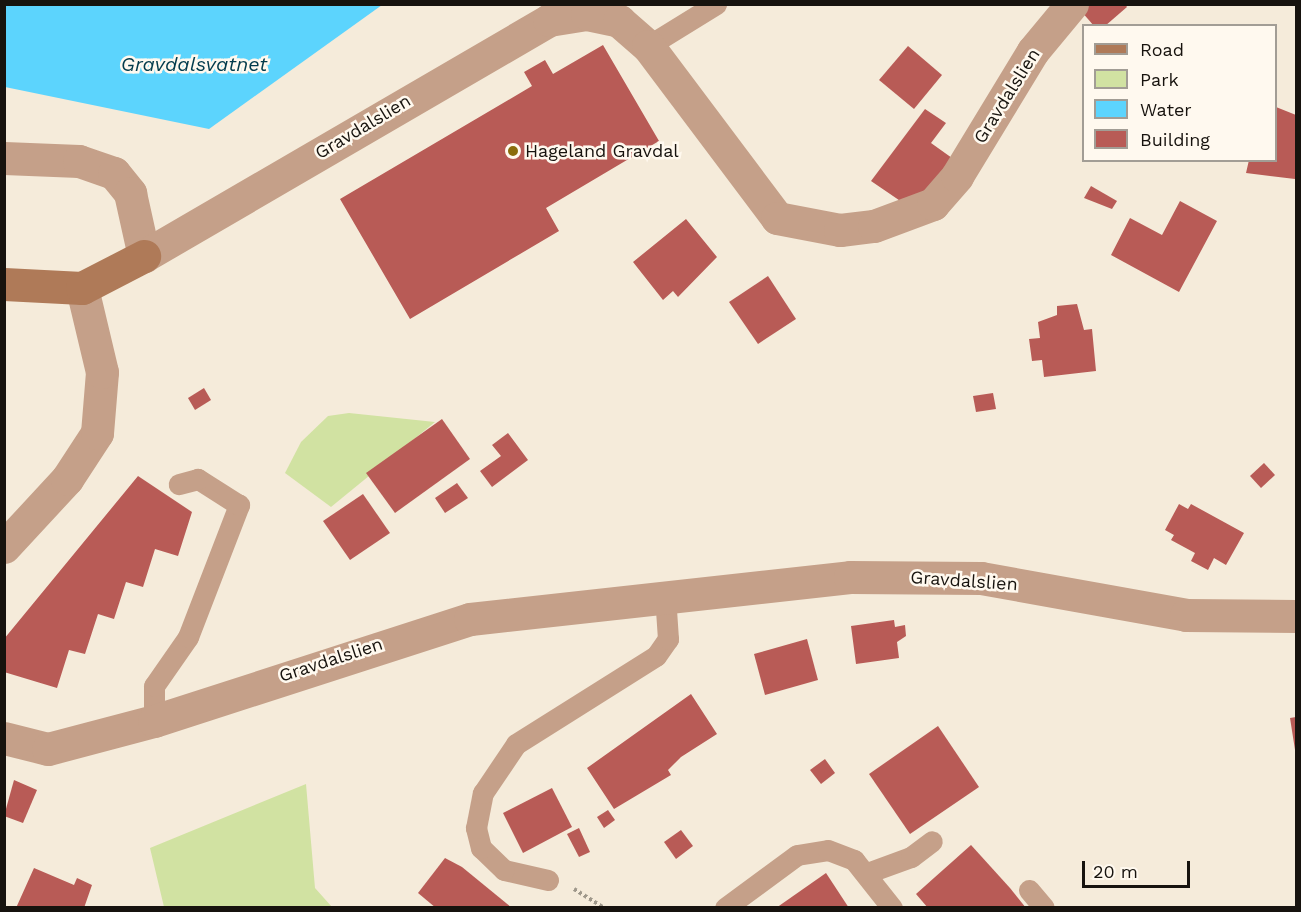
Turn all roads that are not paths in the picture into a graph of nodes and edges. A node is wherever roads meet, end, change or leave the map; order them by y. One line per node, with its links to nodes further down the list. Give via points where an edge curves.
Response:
1 (716, 4): 3 (lane)
2 (1072, 4): 3 (street, Gravdalslien, via 1033,51 957,176 933,204 907,218 840,230 777,218)
3 (648, 46): 5 (street, Gravdalslien, via 619,21 587,14 549,20)
4 (4, 158): 5 (street, via 79,160 114,173 130,193)
5 (144, 256): 7 (main road, Gravdalslien)
6 (4, 284): 7 (main road)
7 (82, 288): 9 (street, via 102,372 97,433 67,479)
8 (179, 484): 12 (lane, via 198,479 239,505 188,637 154,686)
9 (4, 547)
10 (665, 595): 11 (street, Gravdalslien, via 850,577 981,578 1186,615); 12 (street, Gravdalslien, via 471,619); 16 (lane, via 668,639 656,656 516,744 483,793 476,828 481,848 504,870)
11 (1296, 616)
12 (154, 721): 13 (street, Gravdalslien, via 48,749)
13 (4, 738)
14 (932, 842): 15 (lane, via 911,857)
15 (867, 873): 18 (lane, via 854,860 828,850 797,855); 19 (lane)
16 (548, 880)
17 (1029, 890): 20 (lane)
18 (725, 908)
19 (892, 908)
20 (1044, 908)

